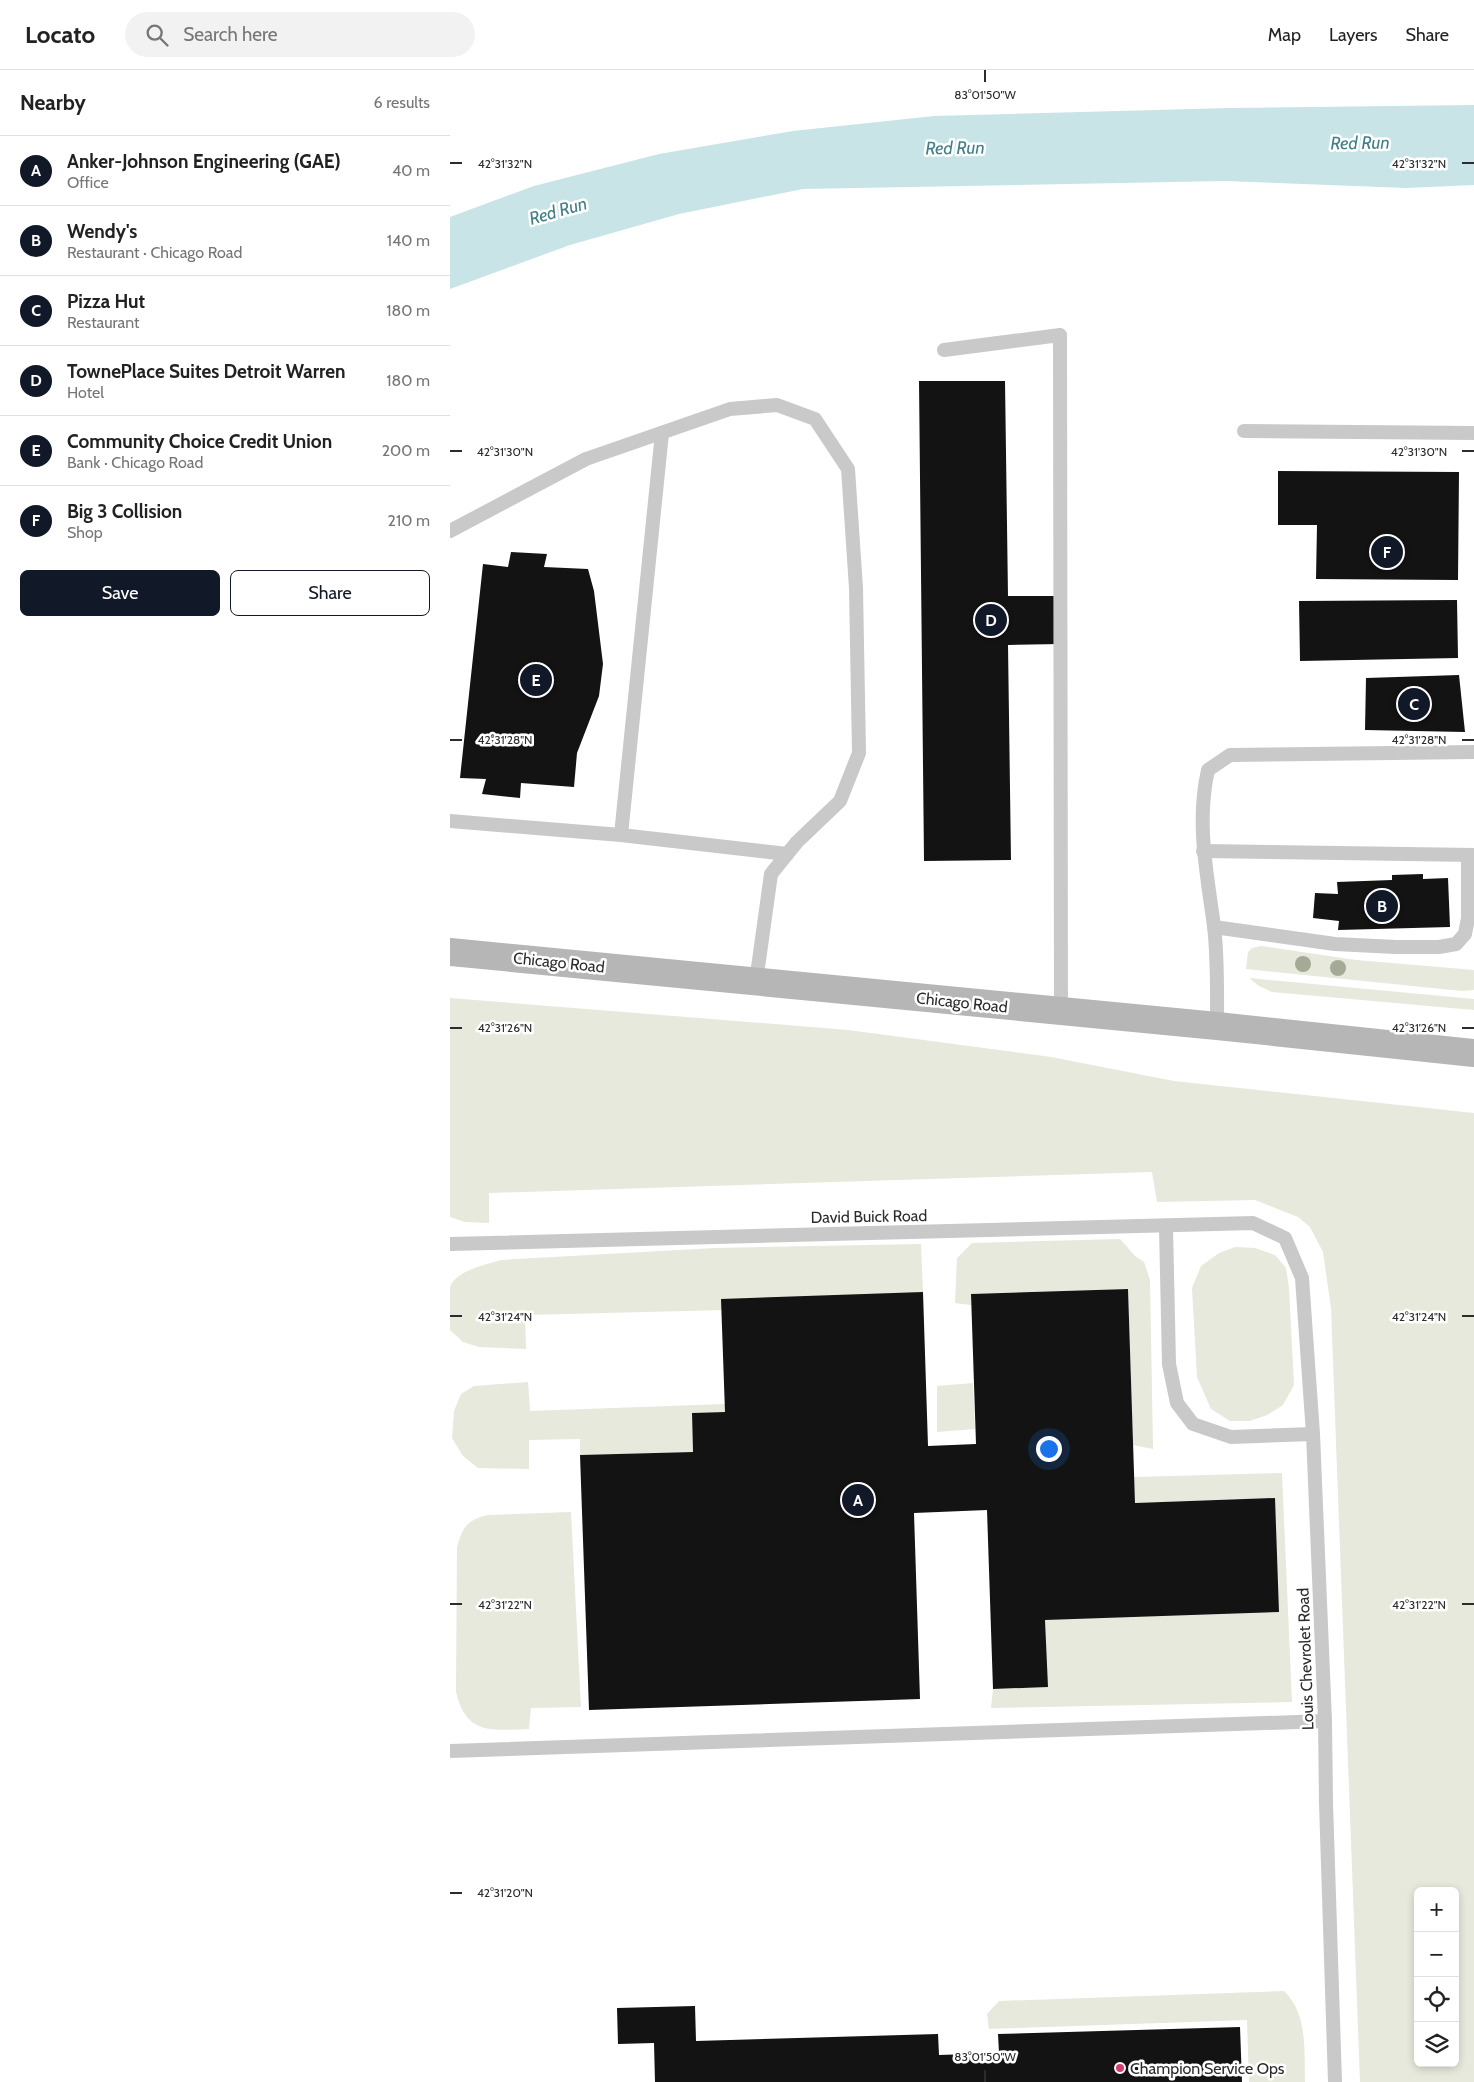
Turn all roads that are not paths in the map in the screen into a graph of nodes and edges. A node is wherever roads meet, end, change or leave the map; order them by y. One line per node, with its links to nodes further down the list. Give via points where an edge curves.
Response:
1 (944, 350): 15 (lane, via 1060,335)
2 (1244, 431): 4 (lane)
3 (662, 433): 5 (lane, via 586,459); 8 (lane); 10 (lane, via 730,409 777,405 815,419 848,468 856,588 859,753 840,801)
4 (1474, 433)
5 (450, 531)
6 (1474, 752): 9 (lane, via 1230,755 1208,770 1203,792)
7 (450, 821): 8 (lane)
8 (621, 835): 10 (lane)
9 (1203, 852): 11 (lane); 12 (lane)
10 (787, 854): 14 (lane, via 771,874)
11 (1471, 855): 12 (lane, via 1468,918 1465,934 1456,944 1439,948 1396,948 1335,944)
12 (1214, 927): 16 (lane, via 1218,969)
13 (450, 952): 14 (main road, Chicago Road)
14 (756, 982): 15 (main road, Chicago Road)
15 (1061, 1012): 16 (main road, Chicago Road)
16 (1217, 1026): 17 (main road, Chicago Road)
17 (1474, 1053)
18 (1166, 1227): 19 (lane, David Buick Road, via 1253,1224); 20 (lane, David Buick Road); 21 (lane, via 1169,1364 1177,1403 1193,1424 1231,1437)
19 (1286, 1238): 21 (lane, Louis Chevrolet Road, via 1302,1278)
20 (450, 1244)
21 (1313, 1434): 22 (lane, Louis Chevrolet Road)
22 (1325, 1720): 23 (lane); 24 (lane, Louis Chevrolet Road)
23 (450, 1751)
24 (1335, 2082)

